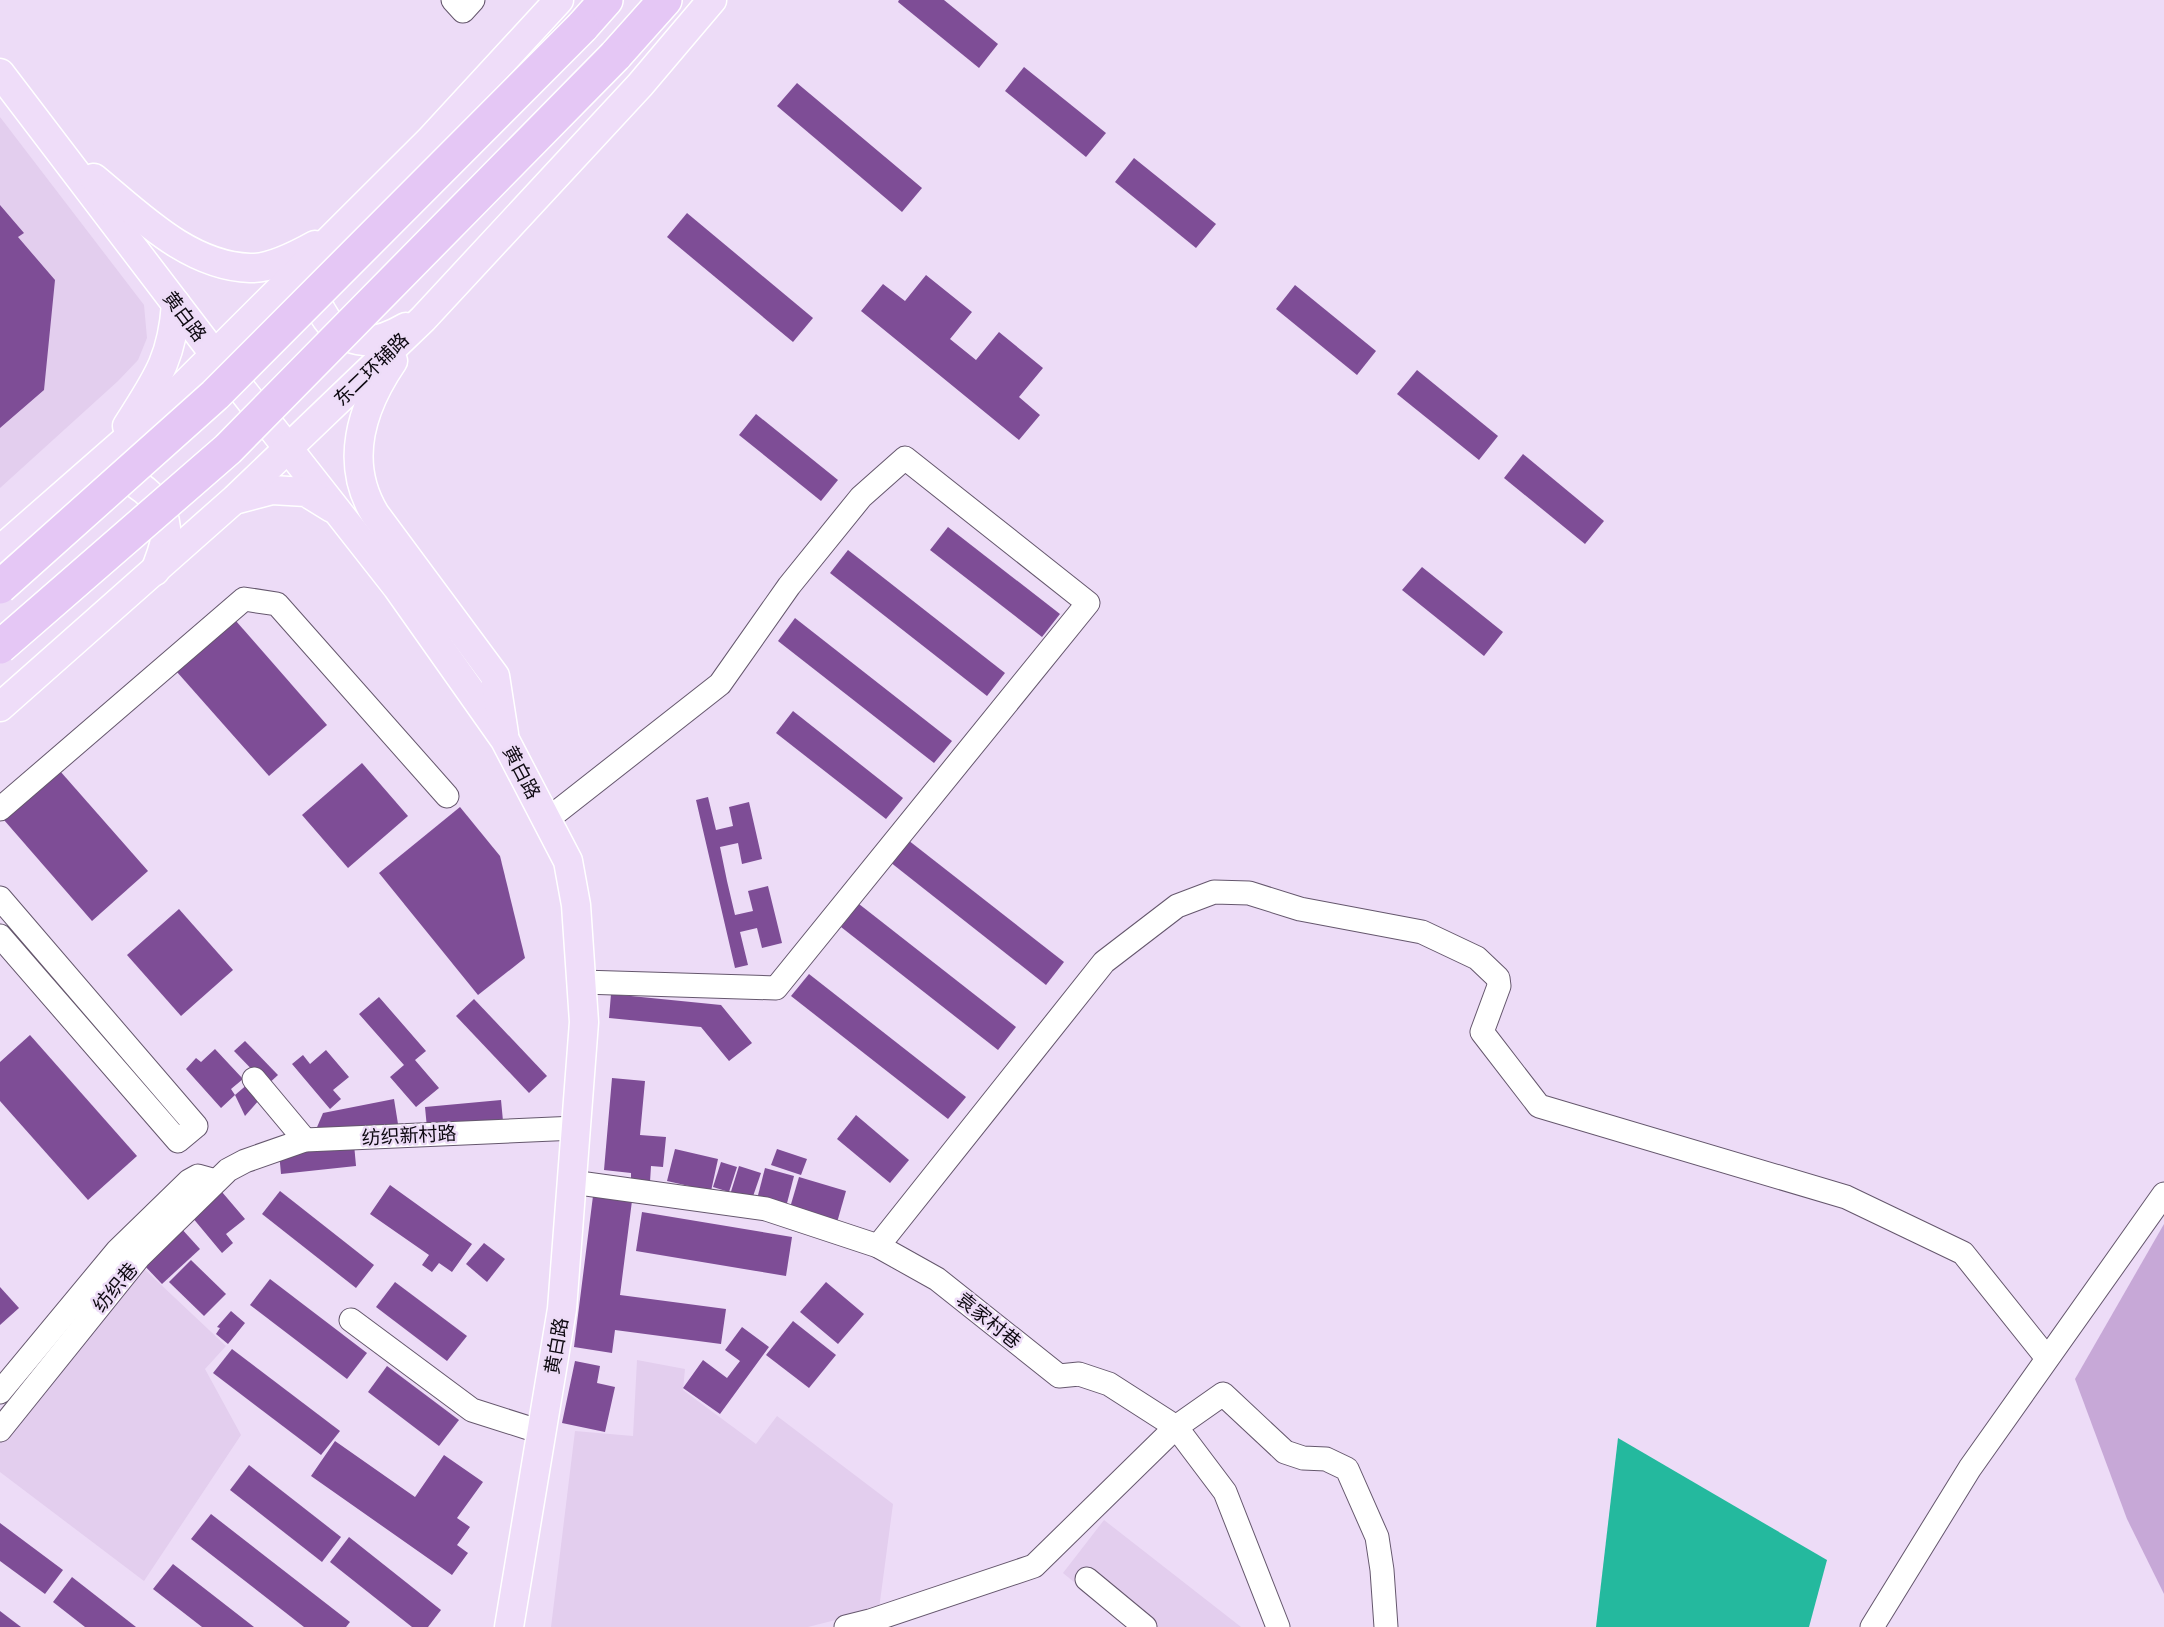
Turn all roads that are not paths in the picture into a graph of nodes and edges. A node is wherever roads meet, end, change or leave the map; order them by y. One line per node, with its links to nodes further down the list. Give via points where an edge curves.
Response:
1 (453, 0): 2 (street, via 463,11)
2 (473, 0)
3 (559, 0): 9 (main road)
4 (606, 0): 20 (highway, bridge, via 215,395)
5 (665, 0): 21 (highway, bridge, via 228,449)
6 (712, 0): 11 (main road, 东二环辅路, via 640,85)
7 (0, 74): 8 (main road, 黄白路)
8 (55, 146): 9 (main road, via 148,223 219,263 251,268 293,258); 10 (main road, 黄白路)
9 (339, 232): 11 (main road, via 318,263 315,284 316,303 328,321 363,341 395,333); 12 (main road)
10 (176, 304): 12 (main road, 黄白路); 14 (main road, via 174,335 161,374)
11 (423, 319): 13 (main road, 东二环辅路); 23 (main road, via 368,405 360,435 360,480 375,514 495,676)
12 (215, 355): 13 (main road, 黄白路); 14 (main road)
13 (288, 449): 16 (main road, 东二环辅路); 17 (main road, 黄白路)
14 (107, 456): 15 (main road)
15 (75, 484): 18 (main road); 19 (main road, via 116,475 150,495 166,528)
16 (235, 499): 17 (main road, via 272,490 306,492); 19 (main road, 东二环辅路)
17 (337, 510): 23 (main road, 黄白路)
18 (0, 550)
19 (155, 571): 22 (main road, 东二环辅路)
20 (0, 587)
21 (0, 647)
22 (0, 707)
23 (505, 740): 26 (main road, 黄白路)
24 (447, 796): 25 (street, via 277,604 244,599)
25 (0, 809)
26 (548, 819): 29 (main road, 黄白路, via 568,861); 29 (street, via 720,684 789,586 861,497 905,458 1088,603 776,988)
27 (0, 898): 28 (street, via 196,1126 178,1141)
28 (0, 936)
29 (582, 982): 31 (main road, 黄白路, via 584,1022)
30 (254, 1079): 32 (street)
31 (576, 1128): 32 (street, 纺织新村路); 35 (main road, 黄白路)
32 (305, 1140): 33 (street, 纺织新村路)
33 (245, 1161): 34 (street, 纺织巷)
34 (216, 1181): 40 (street, via 198,1176 188,1181 117,1251); 42 (street, 纺织巷, via 139,1258)
35 (572, 1182): 37 (street, 袁家村巷, via 766,1209); 43 (main road, 黄白路, via 562,1310)
36 (2164, 1194): 39 (street)
37 (878, 1246): 39 (street, via 1104,962 1177,906 1214,892 1249,892 1300,909 1422,932 1477,958 1498,978 1499,986 1482,1032 1539,1106 1846,1197 1964,1253); 41 (street, 袁家村巷, via 937,1279 1059,1376 1079,1374 1109,1384)
38 (351, 1320): 43 (street, via 472,1410)
39 (2048, 1359): 50 (street, via 1970,1468)
40 (0, 1392)
41 (1176, 1427): 46 (street, via 1034,1566); 48 (street, 袁家村巷, via 1226,1492); 49 (street, via 1223,1394 1285,1452 1326,1459 1347,1469 1377,1537)
42 (0, 1430)
43 (541, 1432): 45 (main road, 黄白路)
44 (1087, 1579): 47 (street)
45 (509, 1627)
46 (846, 1627)
47 (1145, 1627)
48 (1278, 1627)
49 (1385, 1627)
50 (1872, 1627)

